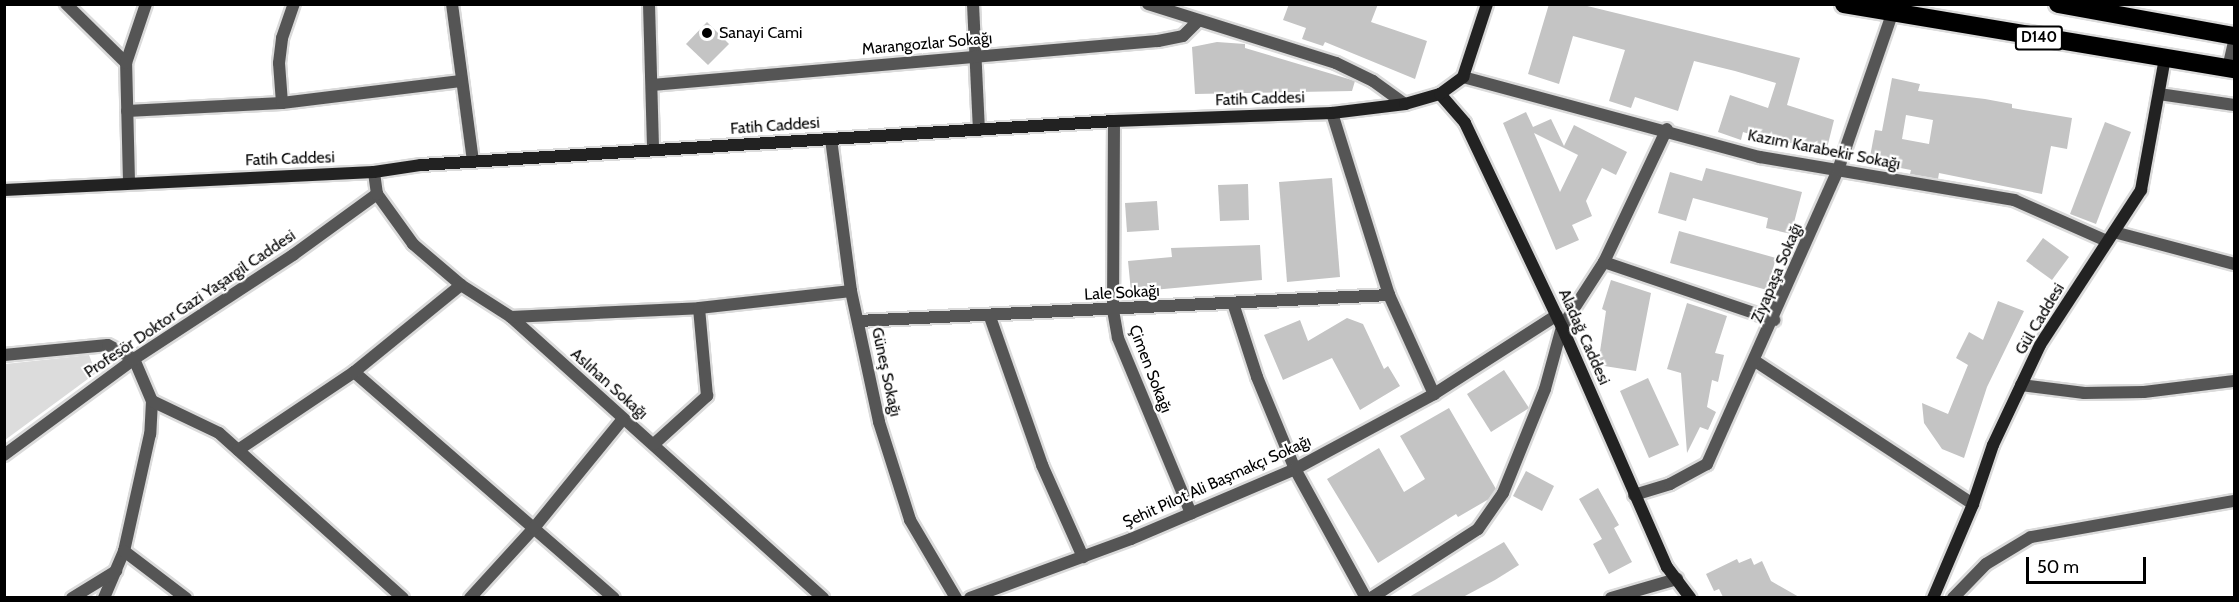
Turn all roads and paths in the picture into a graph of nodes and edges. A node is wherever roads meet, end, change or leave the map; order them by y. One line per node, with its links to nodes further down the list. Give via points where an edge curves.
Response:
1 (66, 4): 17 (street)
2 (146, 4): 17 (street)
3 (294, 4): 24 (street, via 282,38)
4 (452, 4): 20 (street)
5 (649, 4): 21 (street)
6 (973, 4): 15 (street)
7 (1148, 4): 12 (street)
8 (1487, 4): 19 (main road)
9 (1844, 4): 11 (highway, D140)
10 (2058, 4): 13 (highway, D140)
11 (1892, 14): 16 (highway, D140); 35 (street, Ziyapaşa Sokağı)
12 (1198, 21): 15 (street, Marangozlar Sokağı, via 1183,36 1158,41); 25 (street, via 1336,63 1373,81)
13 (2235, 36)
14 (2235, 41): 18 (street)
15 (975, 56): 21 (street, Marangozlar Sokağı); 31 (street)
16 (2165, 58): 18 (highway, D140); 23 (main road, Gül Caddesi)
17 (126, 63): 27 (street)
18 (2231, 69)
19 (1463, 77): 22 (main road, Fatih Caddesi); 30 (street, Kazım Karabekir Sokağı)
20 (461, 81): 24 (street); 34 (street)
21 (652, 85): 33 (street)
22 (1440, 94): 25 (main road, Fatih Caddesi); 49 (main road, Aladağ Caddesi, via 1465,123)
23 (2159, 94): 26 (street); 40 (main road, Gül Caddesi, via 2141,190)
24 (282, 103): 27 (street)
25 (1405, 104): 28 (main road, Fatih Caddesi)
26 (2235, 105)
27 (127, 111): 37 (street)
28 (1332, 112): 29 (main road, Fatih Caddesi); 45 (street)
29 (1114, 121): 31 (main road, Fatih Caddesi); 48 (street, Çimen Sokağı)
30 (1667, 129): 35 (street, Kazım Karabekir Sokağı, via 1760,157); 41 (street)
31 (979, 130): 32 (main road, Fatih Caddesi)
32 (831, 139): 33 (main road, Fatih Caddesi); 44 (street, Güneş Sokağı)
33 (653, 150): 34 (main road, Fatih Caddesi)
34 (473, 162): 36 (main road, Fatih Caddesi)
35 (1838, 170): 40 (street, Kazım Karabekir Sokağı, via 2014,200); 52 (street, Ziyapaşa Sokağı)
36 (374, 172): 37 (main road, Fatih Caddesi); 39 (street)
37 (129, 182): 38 (main road, Fatih Caddesi)
38 (4, 190)
39 (377, 194): 43 (street, Aslıhan Sokağı, via 413,244); 56 (street, Profesör Doktor Gazi Yaşargil Caddesi, via 293,255)
40 (2110, 237): 42 (street, Kazım Karabekir Sokağı); 60 (main road, Gül Caddesi, via 2040,345)
41 (1604, 262): 52 (street); 54 (street)
42 (2235, 264)
43 (461, 285): 50 (street, Aslıhan Sokağı); 58 (street)
44 (851, 291): 47 (street); 53 (street, Güneş Sokağı)
45 (1389, 295): 46 (street, Lale Sokağı); 61 (street)
46 (1233, 303): 48 (street, Lale Sokağı); 67 (street, via 1257,376)
47 (699, 308): 50 (street); 64 (street, via 707,396)
48 (1113, 310): 51 (street, Lale Sokağı); 71 (street, Çimen Sokağı, via 1118,338)
49 (1557, 315): 54 (main road, Aladağ Caddesi); 61 (street, Şehit Pilot Ali Başmakçı Sokağı)
50 (511, 317): 63 (street, Aslıhan Sokağı)
51 (990, 317): 53 (street, Lale Sokağı); 74 (street, via 1042,465)
52 (1774, 320): 57 (street, Ziyapaşa Sokağı)
53 (858, 321): 84 (street, Güneş Sokağı, via 879,422 910,520)
54 (1562, 327): 68 (main road, Aladağ Caddesi); 87 (street, via 1545,389 1503,493 1478,529)
55 (4, 354): 56 (street, via 108,345)
56 (134, 359): 62 (street); 66 (street, Profesör Doktor Gazi Yaşargil Caddesi)
57 (1755, 361): 68 (street, Ziyapaşa Sokağı, via 1707,464 1670,484); 70 (street)
58 (354, 372): 65 (street); 72 (street)
59 (2235, 381): 60 (street, via 2144,392 2096,393)
60 (2022, 385): 70 (main road, Gül Caddesi, via 1993,445)
61 (1434, 394): 67 (street, Şehit Pilot Ali Başmakçı Sokağı)
62 (152, 400): 65 (street, via 219,433); 73 (street, via 150,434)
63 (622, 420): 64 (street, Aslıhan Sokağı); 72 (street)
64 (654, 444): 83 (street, Aslıhan Sokağı)
65 (238, 450): 80 (street)
66 (4, 455)
67 (1295, 469): 71 (street, Şehit Pilot Ali Başmakçı Sokağı); 86 (street)
68 (1634, 495): 76 (main road, Aladağ Caddesi)
69 (2235, 501): 91 (street, via 2031,537 1986,564)
70 (1973, 504): 90 (main road, Gül Caddesi)
71 (1191, 513): 74 (street, Şehit Pilot Ali Başmakçı Sokağı)
72 (534, 528): 81 (street); 82 (street)
73 (124, 551): 75 (street); 79 (street)
74 (1083, 557): 85 (street, Şehit Pilot Ali Başmakçı Sokağı)
75 (117, 570): 77 (street); 78 (street)
76 (1677, 579): 88 (street); 89 (main road, Aladağ Caddesi)
77 (72, 597)
78 (104, 597)
79 (186, 597)
80 (403, 597)
81 (470, 597)
82 (614, 597)
83 (823, 597)
84 (956, 597)
85 (970, 597)
86 (1366, 597)
87 (1371, 597)
88 (1611, 597)
89 (1690, 597)
90 (1934, 597)
91 (1953, 597)

